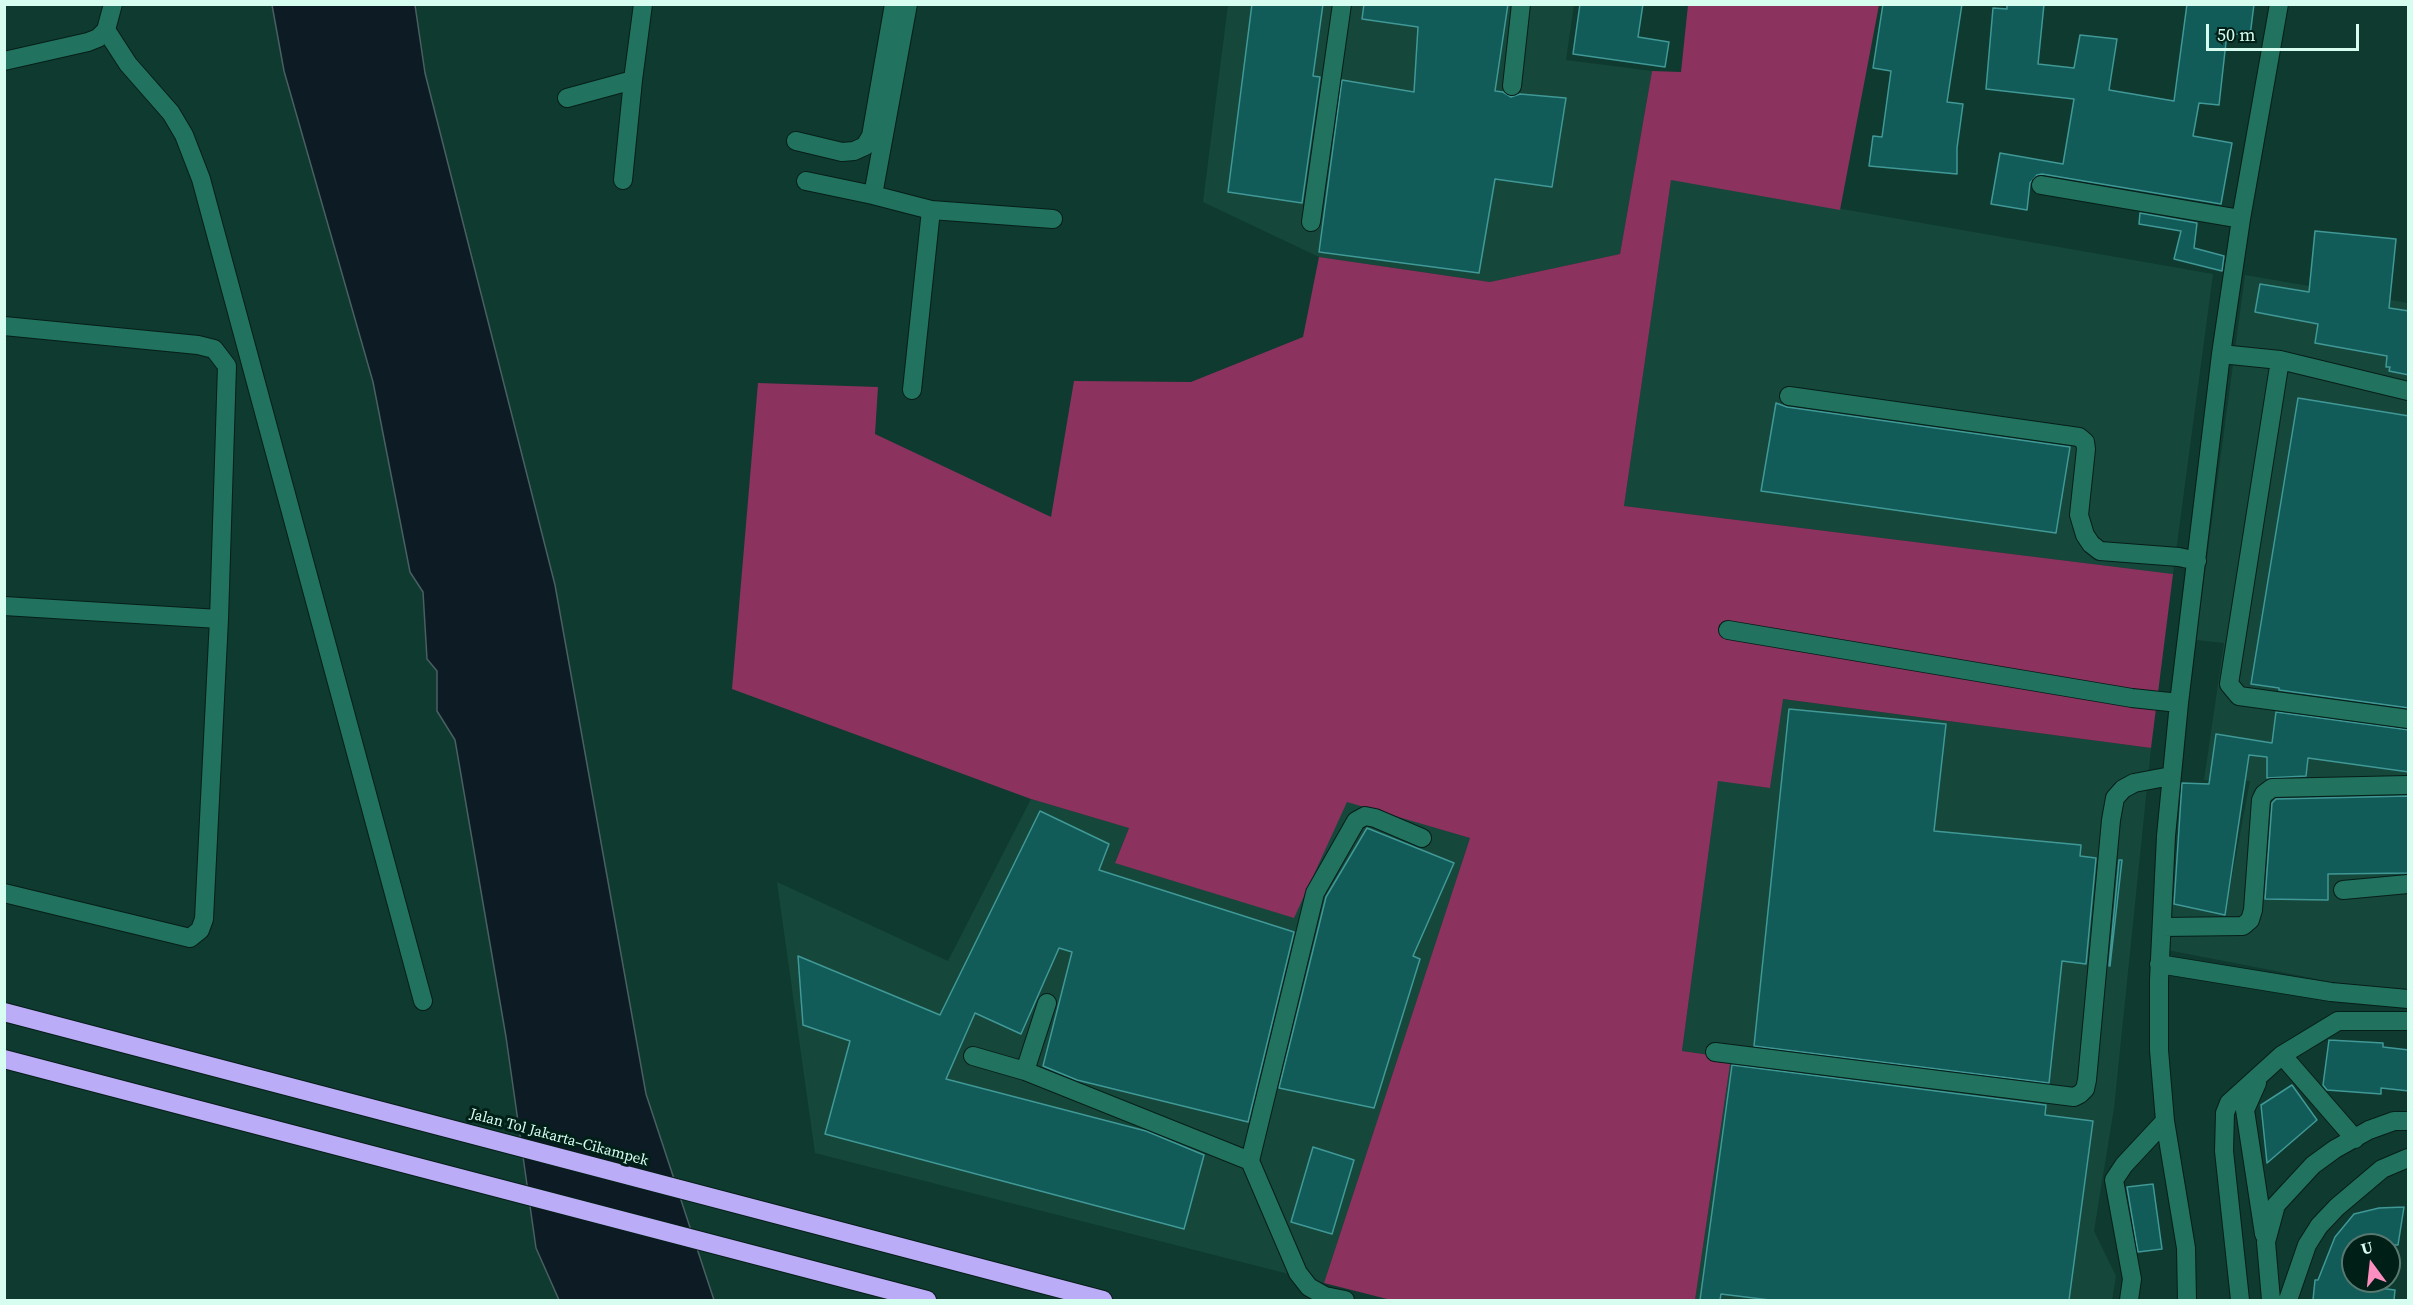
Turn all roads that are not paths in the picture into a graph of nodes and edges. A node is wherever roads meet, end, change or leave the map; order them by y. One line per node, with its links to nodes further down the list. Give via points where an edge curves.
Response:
1 (113, 4): 8 (street)
2 (643, 4): 10 (street)
3 (894, 4): 13 (street, via 871,136 865,146 842,152)
4 (908, 4): 17 (street)
5 (1342, 4): 21 (street)
6 (1521, 4): 11 (street)
7 (2278, 4): 20 (street)
8 (106, 30): 9 (street, via 88,42); 43 (street, via 128,64 171,113 201,179)
9 (4, 61)
10 (633, 80): 12 (street); 14 (street)
11 (1512, 86)
12 (567, 98)
13 (796, 141)
14 (623, 180)
15 (806, 181): 17 (street)
16 (2042, 185): 20 (street)
17 (873, 195): 18 (street)
18 (931, 210): 19 (street); 25 (street)
19 (1053, 219)
20 (2241, 219): 23 (street)
21 (1311, 222)
22 (4, 326): 30 (street, via 198,345 214,349 227,366)
23 (2221, 354): 24 (street); 28 (street)
24 (2280, 360): 26 (street); 33 (street, via 2229,684 2239,696)
25 (912, 390)
26 (2409, 390)
27 (1789, 396): 28 (street, via 2079,436 2086,449 2080,525 2091,544 2100,551)
28 (2198, 561): 32 (street)
29 (4, 606): 30 (street)
30 (219, 619): 39 (street, via 204,919 200,930 190,938)
31 (1728, 630): 32 (street)
32 (2179, 703): 34 (street)
33 (2409, 719)
34 (2171, 777): 40 (street); 47 (street, via 2134,783 2115,798 2087,1080 2080,1094)
35 (2409, 785): 40 (street, via 2272,788 2261,800 2250,920 2243,926)
36 (1422, 838): 57 (street, via 1365,816 1356,821 1315,893)
37 (2409, 884): 38 (street)
38 (2343, 890)
39 (4, 893)
40 (2162, 927): 41 (street)
41 (2160, 964): 42 (street, via 2331,992); 53 (street, via 2158,1050)
42 (2409, 999)
43 (423, 1002)
44 (1047, 1003): 52 (street)
45 (4, 1012): 59 (highway, Jalan Tol Jakarta–Cikampek)
46 (2409, 1021): 48 (street, via 2338,1021)
47 (1715, 1052)
48 (2282, 1054): 51 (street); 55 (street)
49 (973, 1056): 52 (street)
50 (4, 1059): 60 (highway)
51 (2267, 1067): 58 (street, via 2245,1110); 66 (street, via 2229,1103 2225,1113 2224,1151)
52 (1025, 1071): 57 (street)
53 (2165, 1121): 64 (street, via 2114,1180 2132,1279); 65 (street, via 2186,1248)
54 (2409, 1121): 55 (street, via 2394,1121)
55 (2355, 1139): 58 (street, via 2313,1165 2276,1205)
56 (2409, 1158): 68 (street, via 2382,1169 2319,1226 2307,1245)
57 (1250, 1161): 63 (street, via 1298,1273 1309,1287 1325,1296)
58 (2266, 1242): 67 (street)
59 (1076, 1293): 61 (highway, Jalan Tol Jakarta–Cikampek); 62 (highway)
60 (927, 1300)
61 (1103, 1300)
62 (1116, 1300)
63 (1345, 1300)
64 (2129, 1300)
65 (2187, 1300)
66 (2240, 1300)
67 (2271, 1300)
68 (2288, 1300)

